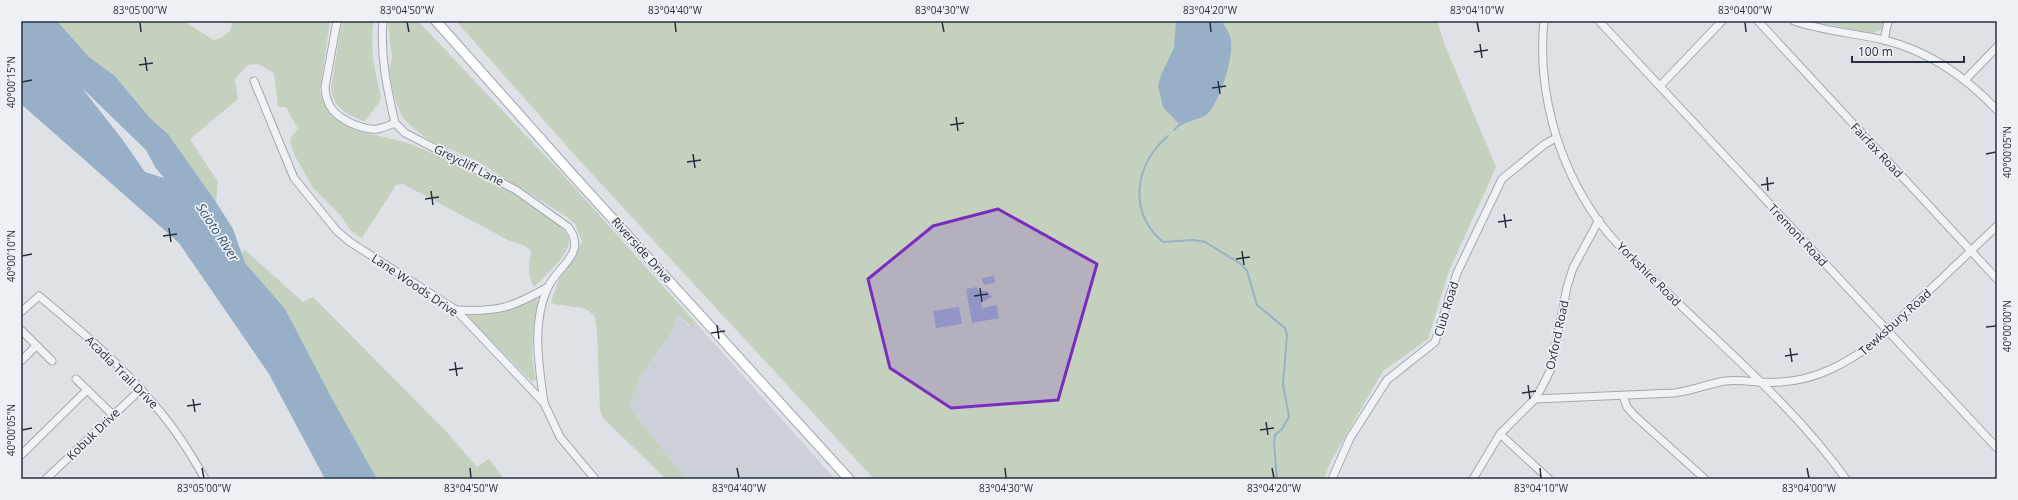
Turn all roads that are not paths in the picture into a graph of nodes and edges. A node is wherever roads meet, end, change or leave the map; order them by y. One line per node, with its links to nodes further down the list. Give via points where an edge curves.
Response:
1 (337, 21): 16 (street, via 325,87 329,106 342,119 365,129 377,129)
2 (383, 21): 16 (street, via 385,79)
3 (436, 21): 44 (main road, Riverside Drive)
4 (1544, 21): 17 (street, Yorkshire Road, via 1546,89)
5 (1599, 21): 14 (street, Tremont Road)
6 (1722, 21): 14 (street)
7 (1758, 21): 20 (street, Fairfax Road)
8 (1794, 21): 10 (street, via 1821,29)
9 (1888, 21): 10 (street)
10 (1884, 40): 12 (street, via 1935,58)
11 (1997, 47): 12 (street)
12 (1966, 79): 15 (street)
13 (254, 81): 23 (street, Lane Woods Drive, via 294,178 337,231)
14 (1660, 86): 26 (street, Tremont Road)
15 (1997, 110)
16 (395, 123): 22 (street, Greycliff Lane, via 405,133 516,190 568,227 574,235 576,245 573,254)
17 (1556, 138): 18 (street, Yorkshire Road, via 1584,198); 45 (street, Club Road, via 1544,144 1502,179 1457,273 1436,342 1384,383 1350,438)
18 (1599, 220): 31 (street, Yorkshire Road, via 1625,251); 35 (street, Oxford Road, via 1573,268 1551,369)
19 (1997, 226): 20 (street, Tewksbury Road)
20 (1972, 252): 21 (street, Fairfax Road); 26 (street, Tewksbury Road)
21 (1997, 279)
22 (548, 287): 23 (street, Greycliff Lane, via 510,307 497,310); 36 (street, Greycliff Lane, via 537,334)
23 (456, 310): 36 (street, Lane Woods Drive)
24 (21, 312): 32 (street, Acadia Trail Drive, via 40,296)
25 (21, 330): 27 (street)
26 (1887, 331): 31 (street, Tewksbury Road, via 1857,356 1832,370 1782,382); 39 (street, Tremont Road)
27 (36, 346): 28 (street); 29 (street)
28 (21, 361)
29 (52, 362)
30 (76, 379): 33 (street)
31 (1761, 382): 34 (street, Tewksbury Road, via 1725,381 1690,391); 49 (street, Yorkshire Road, via 1801,423)
32 (141, 389): 37 (street, Kobuk Drive); 42 (street, Acadia Trail Drive, via 171,426)
33 (87, 390): 37 (street); 40 (street)
34 (1623, 396): 35 (street, Tewksbury Road); 48 (street, via 1627,407 1635,416)
35 (1535, 399): 38 (street, Oxford Road)
36 (544, 403): 43 (street, Lane Woods Drive, via 560,437)
37 (113, 415): 41 (street, Kobuk Drive)
38 (1500, 434): 46 (street, Oxford Road); 47 (street)
39 (1997, 448)
40 (21, 455)
41 (46, 479)
42 (205, 479)
43 (595, 479)
44 (849, 479)
45 (1332, 479)
46 (1473, 479)
47 (1549, 479)
48 (1705, 479)
49 (1846, 479)

